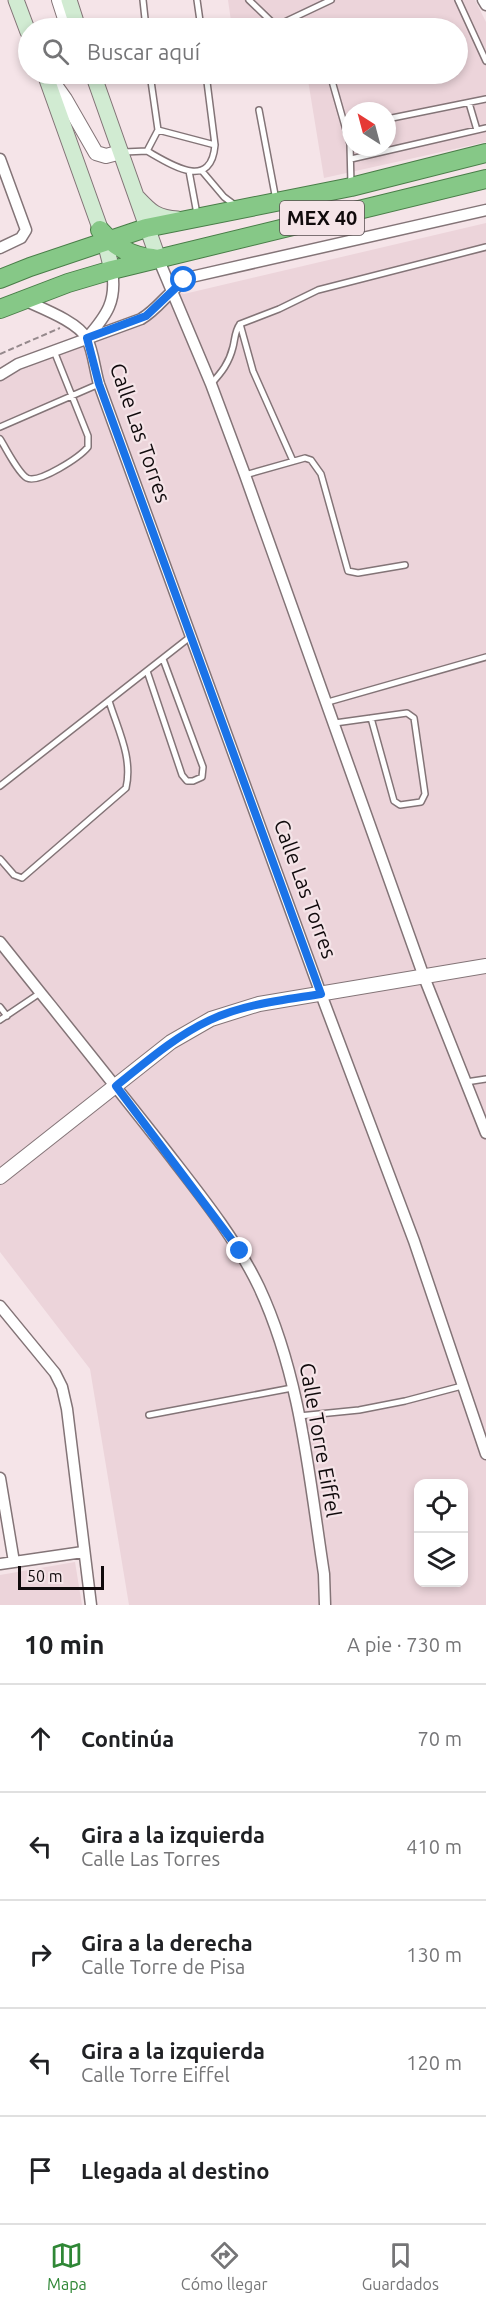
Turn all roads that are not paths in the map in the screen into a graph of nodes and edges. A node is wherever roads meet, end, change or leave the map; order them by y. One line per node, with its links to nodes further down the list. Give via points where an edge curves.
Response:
1 (16, 0): 11 (main road)
2 (59, 0): 12 (street)
3 (69, 0): 13 (main road)
4 (143, 0): 14 (lane)
5 (197, 0): 15 (lane)
6 (249, 0): 16 (lane)
7 (331, 0): 17 (lane)
8 (458, 0): 18 (lane)
9 (483, 0): 10 (street)
10 (486, 5)
11 (23, 18)
12 (65, 18)
13 (75, 18)
14 (145, 18)
15 (200, 18)
16 (268, 18)
17 (293, 18)
18 (466, 18)
19 (468, 22): 20 (lane)
20 (486, 62)
21 (50, 84): 54 (main road)
22 (54, 84): 39 (street, via 96,153 106,156)
23 (94, 84): 28 (street)
24 (96, 84): 28 (main road)
25 (151, 84): 35 (lane)
26 (207, 84): 37 (lane)
27 (333, 84): 31 (lane)
28 (98, 89): 39 (main road)
29 (486, 99): 30 (lane)
30 (469, 103): 33 (lane); 36 (lane)
31 (342, 109)
32 (259, 110): 49 (lane)
33 (396, 117)
34 (486, 128): 36 (lane)
35 (158, 130): 37 (lane); 38 (lane)
36 (477, 130): 42 (lane)
37 (215, 145): 45 (lane, via 214,157)
38 (147, 151): 39 (lane); 44 (lane)
39 (121, 152): 48 (main road)
40 (486, 153): 47 (highway, MEX 40)
41 (351, 156): 42 (lane)
42 (351, 159): 47 (lane)
43 (1, 164): 56 (street, via 25,224 24,235)
44 (189, 171): 45 (lane); 52 (lane)
45 (202, 171): 50 (lane)
46 (486, 179): 57 (highway, MEX 40)
47 (351, 187): 49 (highway, MEX 40)
48 (136, 196): 52 (main road, via 163,219); 53 (main road)
49 (276, 202): 50 (highway, MEX 40)
50 (240, 209): 52 (highway, MEX 40)
51 (486, 210): 60 (street, via 191,277)
52 (192, 218): 53 (highway, MEX 40)
53 (146, 228): 54 (highway, MEX 40); 57 (main road)
54 (105, 238): 57 (highway, via 130,253); 58 (main road); 59 (highway, MEX 40)
55 (486, 247): 63 (lane, via 318,290)
56 (0, 248)
57 (158, 258): 58 (highway, MEX 40); 60 (street)
58 (112, 270): 61 (highway, MEX 40); 64 (street, via 113,297)
59 (0, 279)
60 (171, 292): 64 (street, via 146,316); 68 (street)
61 (22, 299): 62 (highway, MEX 40); 64 (street, via 66,321)
62 (0, 309)
63 (240, 324): 68 (lane, via 228,363); 72 (lane, via 257,381)
64 (87, 338): 65 (street); 67 (street, Calle Las Torres)
65 (54, 351): 66 (street); 69 (lane)
66 (0, 375)
67 (99, 384): 69 (lane); 75 (street, Calle Las Torres)
68 (211, 384): 73 (street)
69 (72, 396): 70 (lane); 71 (lane, via 88,436 88,447 81,456 37,479 29,479)
70 (0, 427)
71 (0, 439)
72 (293, 461): 73 (lane); 74 (lane, via 311,460 321,474 348,571 358,573)
73 (245, 475): 80 (street)
74 (405, 565)
75 (190, 637): 77 (lane); 89 (street, Calle Las Torres)
76 (486, 657): 80 (lane)
77 (163, 659): 78 (lane); 78 (lane, via 203,766 202,777 187,781 182,775)
78 (147, 671): 79 (lane)
79 (109, 701): 83 (lane); 84 (lane, via 127,757 126,788 22,878)
80 (328, 702): 82 (street)
81 (371, 718): 81 (lane, via 394,801 400,805 421,802 425,794 414,718 407,713); 82 (lane)
82 (335, 723): 87 (street)
83 (0, 786)
84 (0, 859)
85 (0, 942): 88 (street, Calle Torre Eiffel)
86 (486, 966): 87 (street)
87 (424, 977): 89 (street); 94 (street)
88 (40, 993): 91 (lane); 95 (street, Calle Torre Eiffel)
89 (321, 994): 95 (street, via 259,1004 211,1019 171,1042); 99 (street, Calle Las Torres)
90 (0, 1006): 91 (lane)
91 (7, 1016): 92 (lane)
92 (0, 1020)
93 (486, 1079): 94 (lane)
94 (466, 1082): 96 (street)
95 (116, 1086): 97 (street); 100 (street, Calle Torre Eiffel, via 240,1251 274,1323)
96 (486, 1133)
97 (0, 1177)
98 (0, 1306): 105 (street, via 62,1387)
99 (464, 1385): 102 (lane, via 359,1410); 103 (street, Calle Las Torres)
100 (294, 1388): 101 (lane); 102 (street, Calle Torre Eiffel)
101 (149, 1415)
102 (299, 1416): 109 (street, Calle Torre Eiffel, via 324,1574)
103 (486, 1454)
104 (0, 1478): 106 (street)
105 (83, 1552): 106 (street); 108 (street)
106 (14, 1562): 107 (street)
107 (0, 1564)
108 (91, 1605)
109 (325, 1605)

